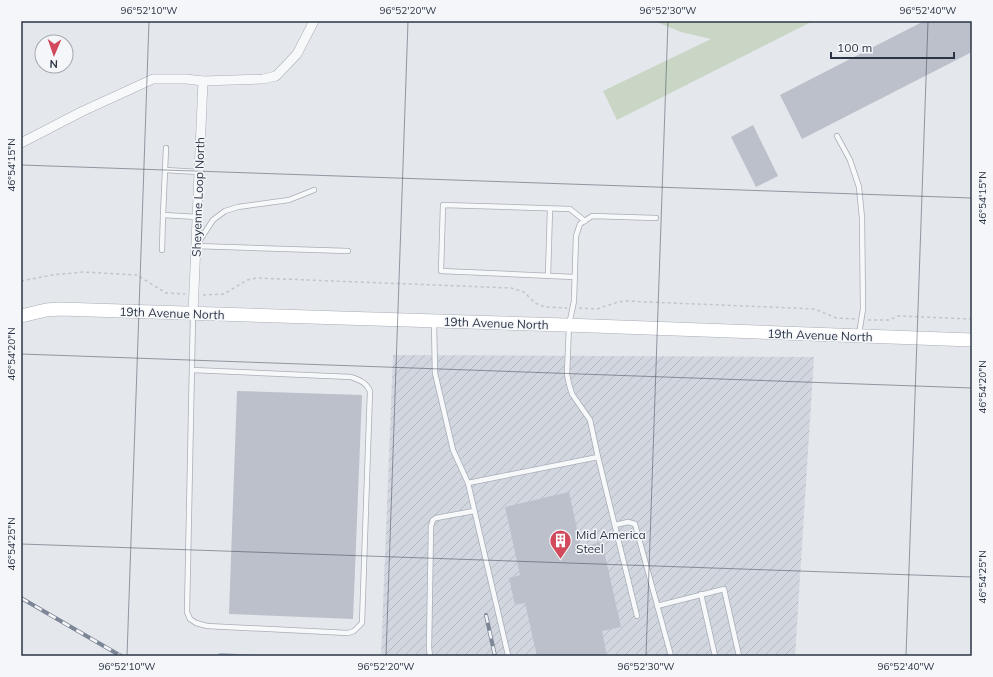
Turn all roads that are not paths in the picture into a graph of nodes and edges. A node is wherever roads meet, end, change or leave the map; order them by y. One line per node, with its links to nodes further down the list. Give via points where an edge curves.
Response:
1 (314, 21): 2 (street, via 297,54 276,76)
2 (203, 82): 4 (street, via 153,79); 7 (street, Sheyenne Loop North)
3 (837, 136): 23 (lane, via 850,160 859,187 863,309)
4 (21, 143)
5 (166, 148): 6 (lane)
6 (165, 170): 7 (lane); 10 (lane)
7 (200, 172): 11 (street, Sheyenne Loop North)
8 (314, 190): 14 (lane, via 289,200 225,211 213,220)
9 (550, 209): 13 (lane, via 570,209); 17 (lane); 17 (lane, via 443,205 441,271)
10 (164, 215): 11 (lane); 15 (lane)
11 (198, 217): 14 (street, Sheyenne Loop North)
12 (656, 218): 13 (lane, via 592,216)
13 (585, 221): 18 (lane, via 580,224 576,236)
14 (196, 246): 16 (lane); 19 (street, Sheyenne Loop North)
15 (162, 250)
16 (348, 251)
17 (548, 276): 18 (lane)
18 (574, 277): 22 (lane)
19 (193, 314): 20 (street, 19th Avenue North, via 60,309); 21 (street, 19th Avenue North); 25 (lane)
20 (21, 316)
21 (434, 321): 22 (street, 19th Avenue North); 27 (lane, via 435,373 453,450)
22 (569, 325): 23 (street, 19th Avenue North); 26 (lane, via 569,384 572,394 590,420)
23 (859, 336): 24 (street, 19th Avenue North)
24 (972, 340)
25 (192, 370): 25 (lane, via 351,377 367,386 370,391 362,623 354,632 230,628 206,626 190,619 187,612)
26 (598, 457): 27 (lane); 29 (lane)
27 (468, 483): 28 (lane)
28 (474, 511): 33 (lane); 34 (lane, via 436,518 431,526)
29 (615, 525): 31 (lane, via 628,522 635,524); 32 (lane)
30 (701, 594): 31 (lane); 36 (lane); 37 (lane, via 724,589)
31 (658, 606): 35 (lane)
32 (637, 616)
33 (508, 655)
34 (430, 656)
35 (670, 656)
36 (715, 656)
37 (739, 656)

